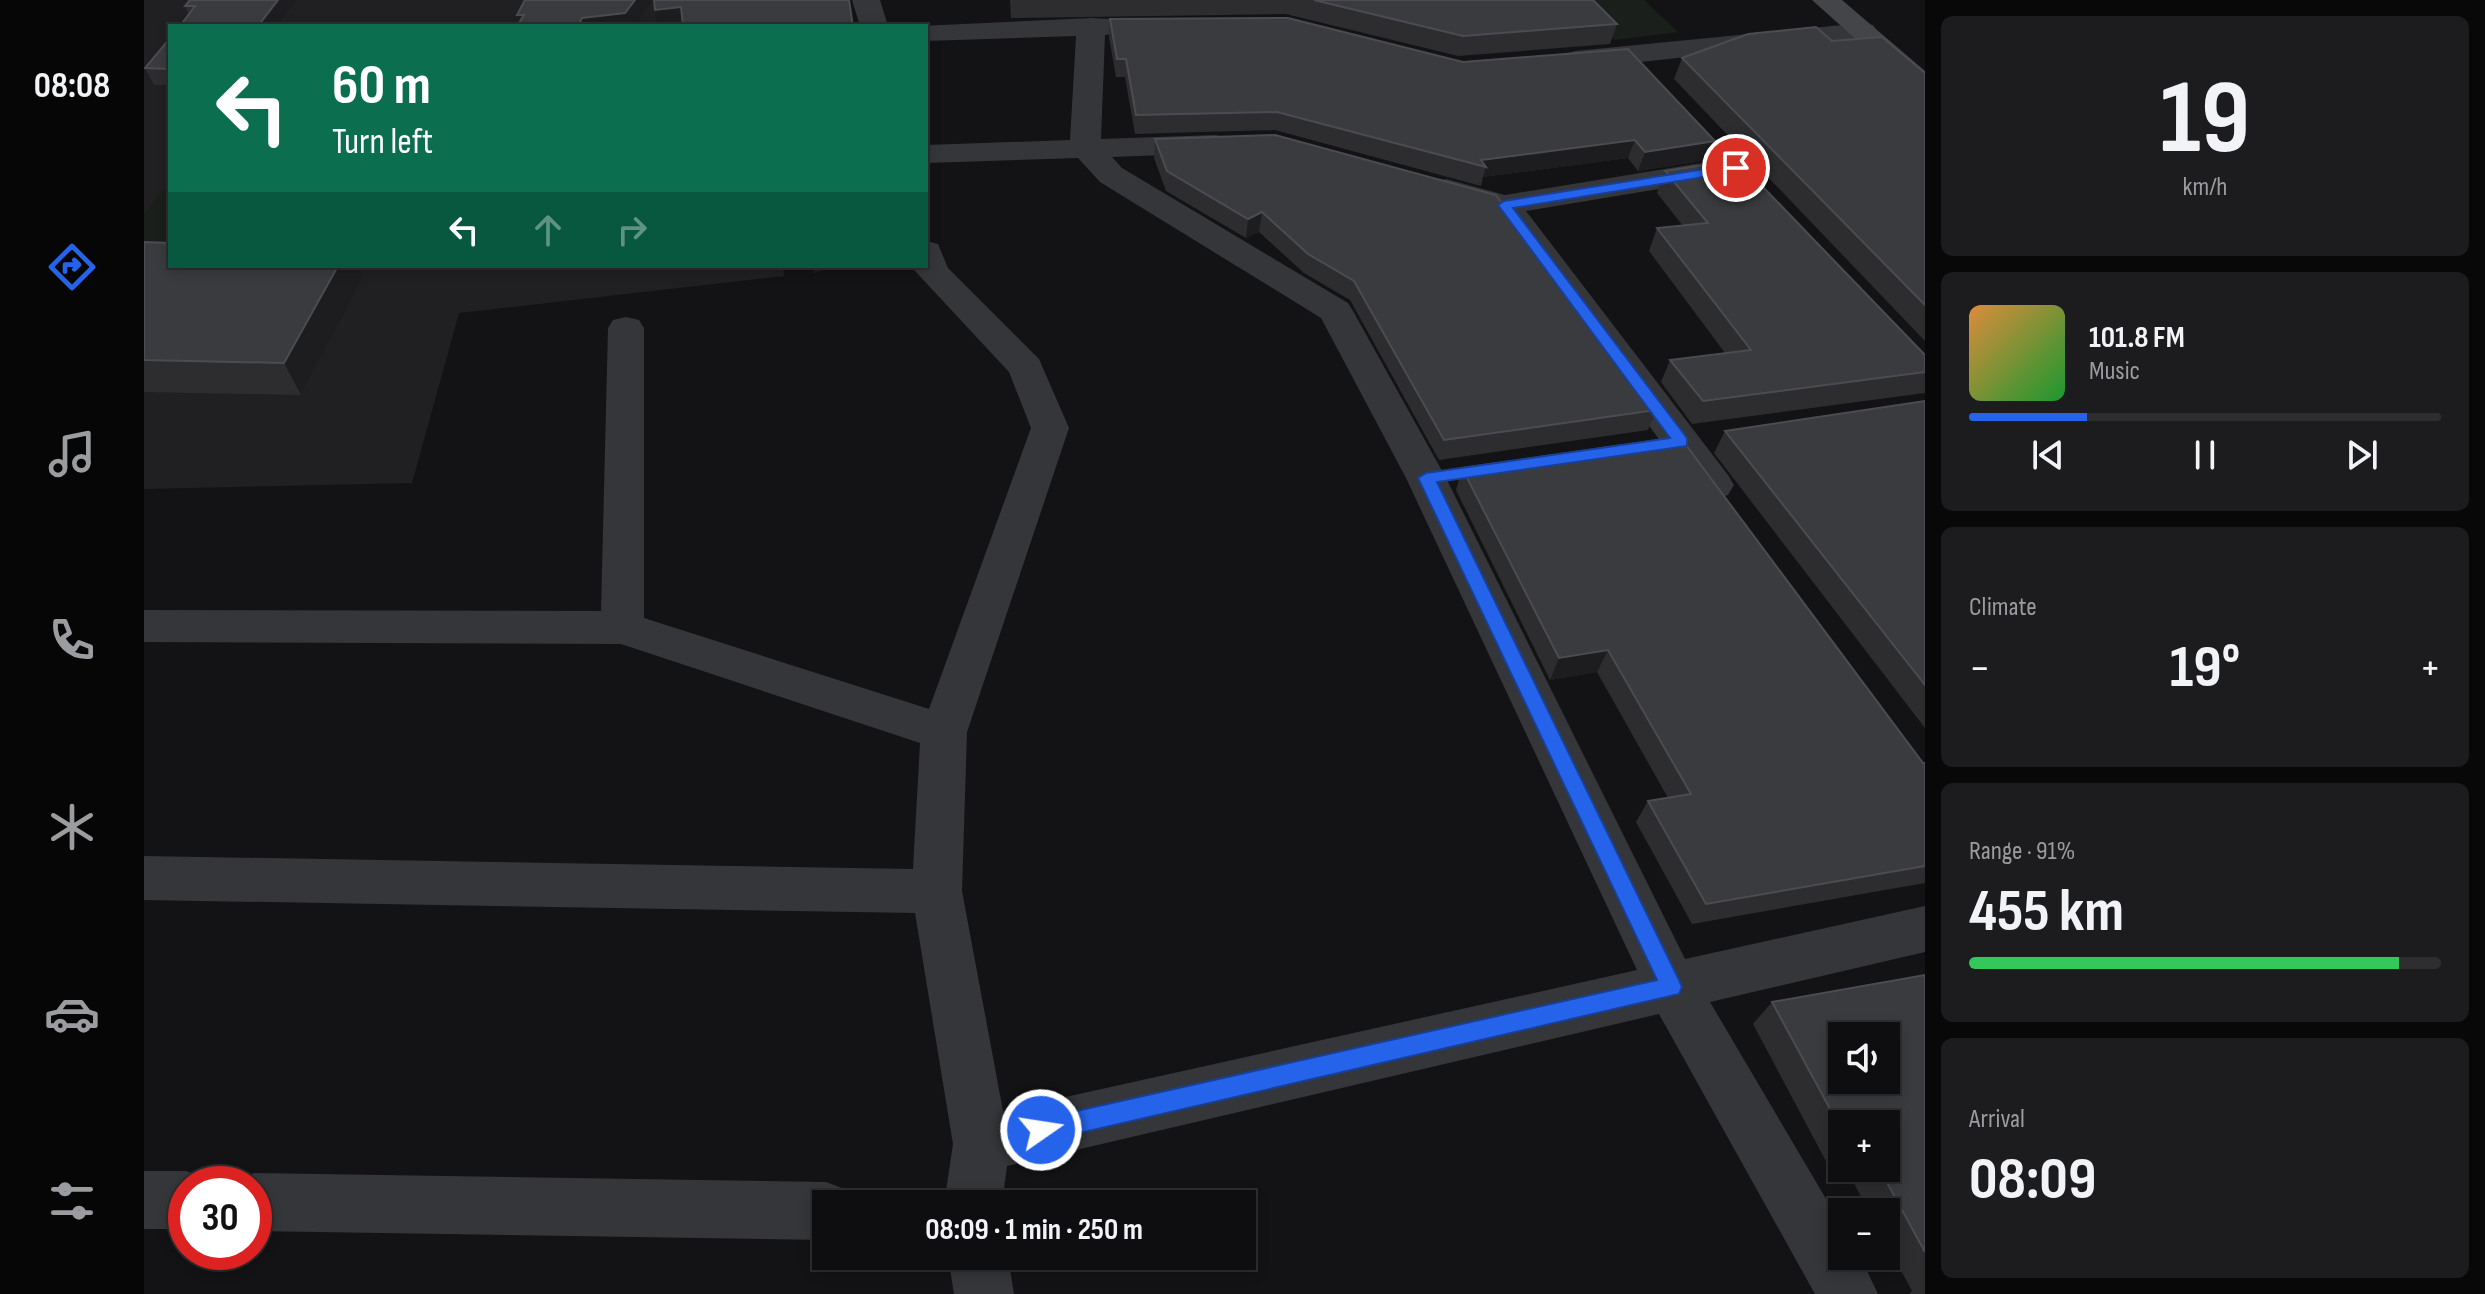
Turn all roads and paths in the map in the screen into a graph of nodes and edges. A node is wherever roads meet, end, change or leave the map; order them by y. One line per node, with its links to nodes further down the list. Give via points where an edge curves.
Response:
1 (866, 0): 3 (street)
2 (1826, 0): 6 (main road)
3 (873, 24)
4 (1091, 26): 5 (street); 7 (street); 11 (street)
5 (1151, 26)
6 (1863, 31): 8 (street, via 1640,67); 9 (main road)
7 (928, 33)
8 (1552, 61)
9 (1923, 83)
10 (1243, 143): 11 (street)
11 (1085, 147): 12 (street); 28 (street, via 1111,175 1335,311 1441,476)
12 (928, 154)
13 (1732, 164): 15 (street)
14 (1412, 180): 15 (street)
15 (1504, 205): 19 (street)
16 (928, 258): 24 (street, via 932,271 1026,367 1050,428)
17 (626, 328): 23 (street)
18 (1727, 435): 19 (street)
19 (1681, 442): 20 (street); 21 (street)
20 (1636, 448)
21 (1738, 517)
22 (144, 626): 23 (street)
23 (622, 628): 24 (street)
24 (944, 732): 26 (street)
25 (144, 878): 26 (street)
26 (937, 891): 29 (street)
27 (1925, 929): 28 (street)
28 (1672, 987): 29 (street); 37 (street)
29 (981, 1144): 30 (street)
30 (975, 1190)
31 (144, 1200): 32 (street)
32 (168, 1200)
33 (272, 1202): 34 (street)
34 (812, 1211)
35 (980, 1270): 36 (street)
36 (984, 1294)
37 (1848, 1294)

